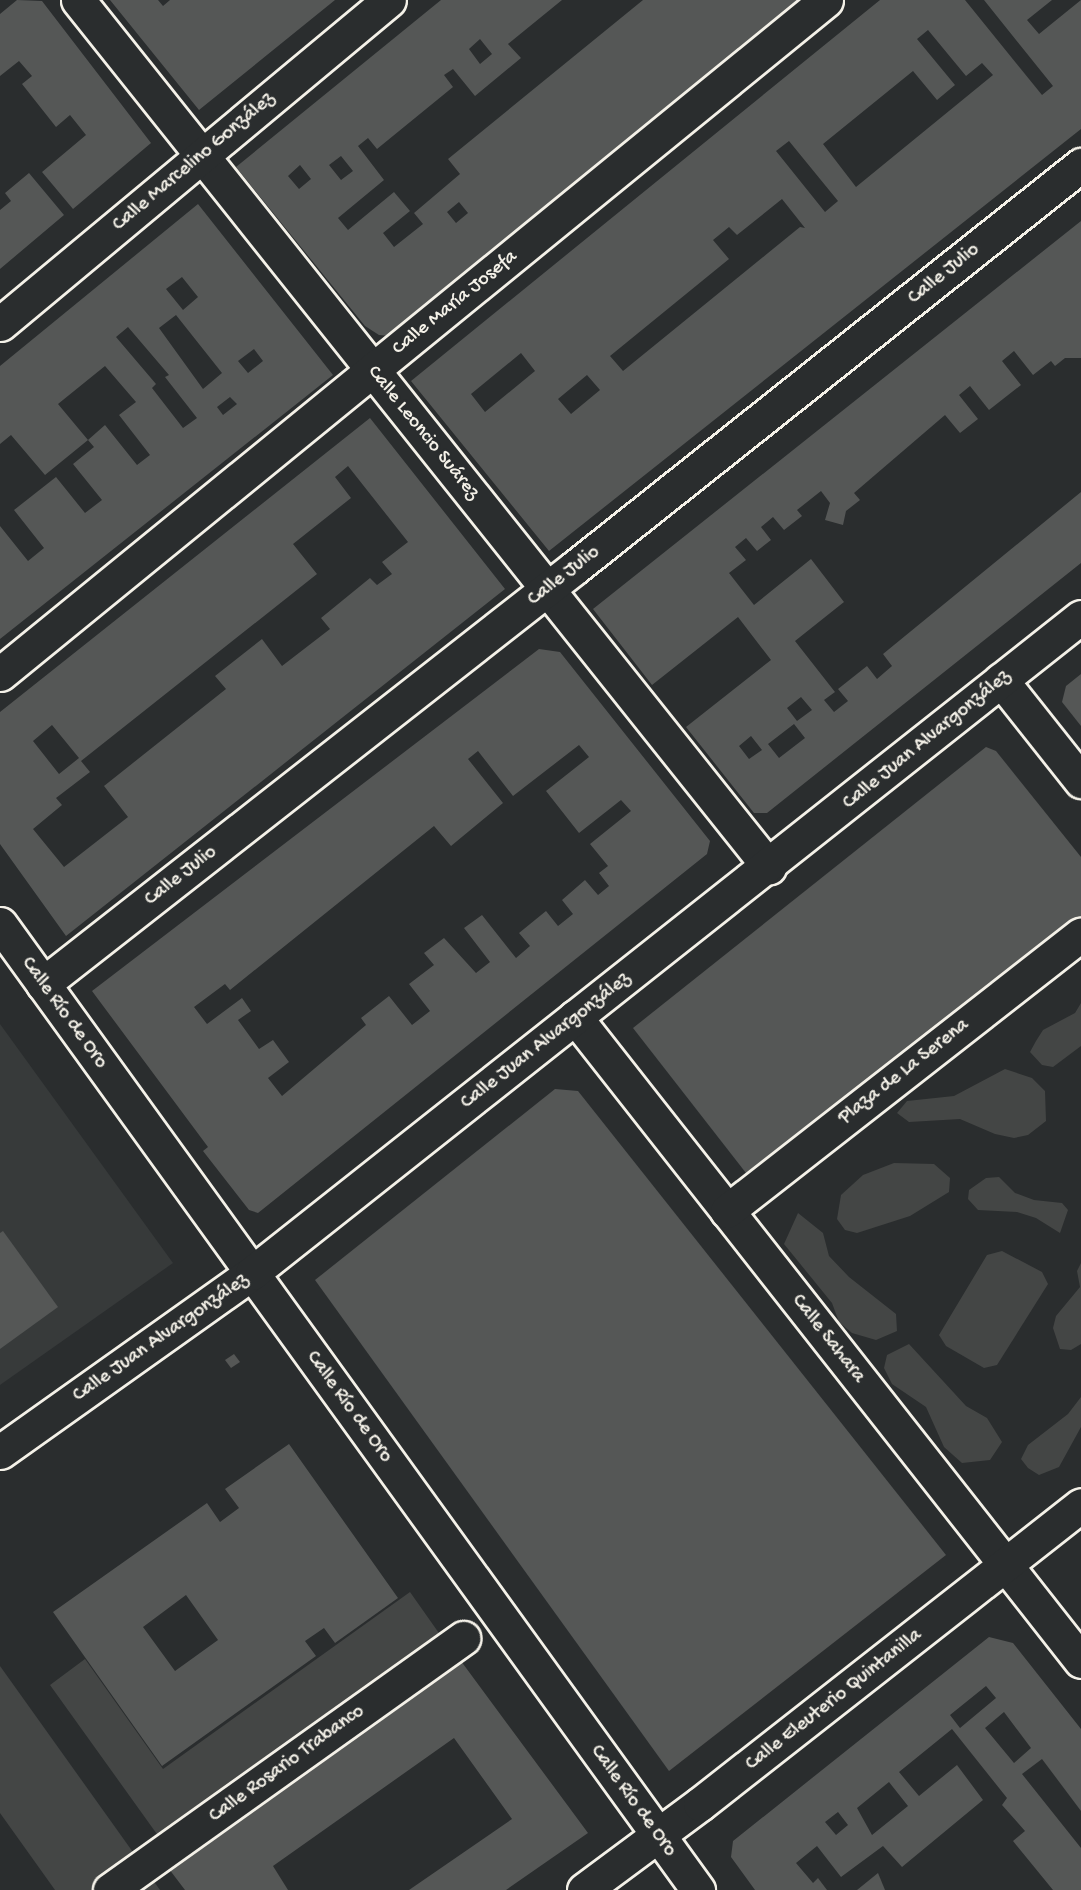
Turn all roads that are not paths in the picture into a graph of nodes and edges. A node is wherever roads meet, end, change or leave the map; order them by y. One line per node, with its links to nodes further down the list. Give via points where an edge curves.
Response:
1 (78, 0): 4 (street, Calle Leoncio Suárez)
2 (389, 0): 4 (street, Calle Marcelino González)
3 (826, 0): 7 (street, Calle María Josefa)
4 (201, 155): 6 (street, Calle Marcelino González); 7 (street, Calle Leoncio Suárez)
5 (1081, 165): 8 (street, Calle Julio)
6 (0, 324)
7 (373, 370): 8 (street, Calle Leoncio Suárez); 10 (street, Calle María Josefa)
8 (548, 589): 13 (street, Calle Leoncio Suárez); 16 (street, Calle Julio)
9 (1081, 617): 11 (street, Calle Juan Alvargonzález)
10 (0, 674)
11 (1001, 680): 12 (street); 13 (street, Calle Juan Alvargonzález)
12 (1081, 781)
13 (769, 867): 17 (street, Calle Juan Alvargonzález)
14 (0, 924): 16 (street, Calle Río de Oro)
15 (1081, 934): 18 (street, Plaza de La Serena)
16 (43, 984): 19 (street, Calle Río de Oro)
17 (575, 1017): 18 (street, Calle Sahara); 19 (street, Calle Juan Alvargonzález)
18 (727, 1210): 22 (street, Calle Sahara)
19 (252, 1273): 20 (street, Calle Juan Alvargonzález); 25 (street, Calle Río de Oro)
20 (0, 1452)
21 (1081, 1505): 22 (street, Calle Eleuterio Quintanilla)
22 (1007, 1564): 24 (street, Calle Sahara); 25 (street, Calle Eleuterio Quintanilla)
23 (463, 1638): 26 (street, Calle Rosario Trabanco)
24 (1081, 1660)
25 (657, 1836): 27 (street, Calle Eleuterio Quintanilla); 28 (street, Calle Río de Oro)
26 (110, 1890)
27 (584, 1890)
28 (698, 1890)

